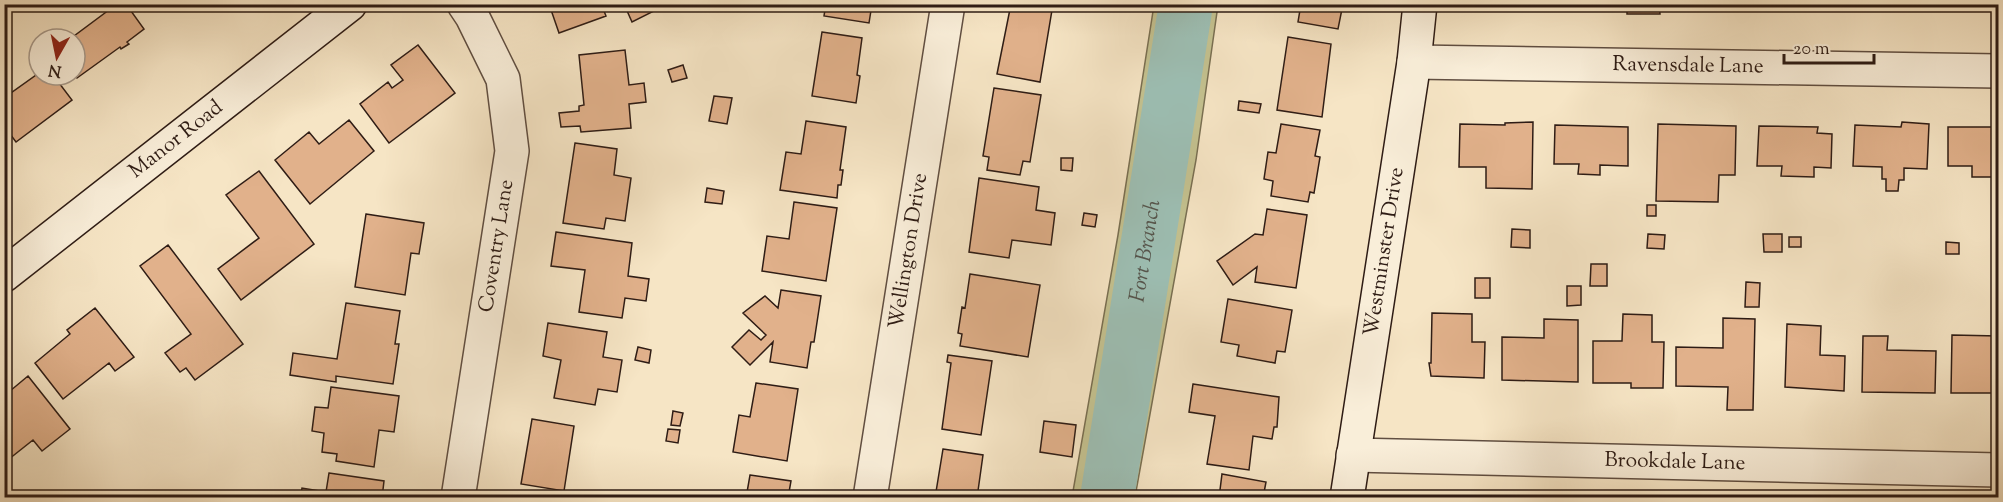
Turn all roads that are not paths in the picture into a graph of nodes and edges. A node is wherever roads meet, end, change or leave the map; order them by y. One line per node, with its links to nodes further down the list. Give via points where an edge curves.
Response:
1 (350, 4): 7 (street, Manor Road)
2 (464, 4): 10 (street, Coventry Lane, via 504,80 512,151)
3 (948, 4): 11 (street, Wellington Drive)
4 (1420, 4): 5 (street, Westminster Drive)
5 (1414, 62): 6 (street, Ravensdale Lane); 8 (street, Westminster Drive)
6 (1998, 70)
7 (4, 275)
8 (1353, 455): 9 (street, Brookdale Lane); 12 (street, Westminster Drive)
9 (1998, 470)
10 (458, 498)
11 (870, 498)
12 (1347, 498)

